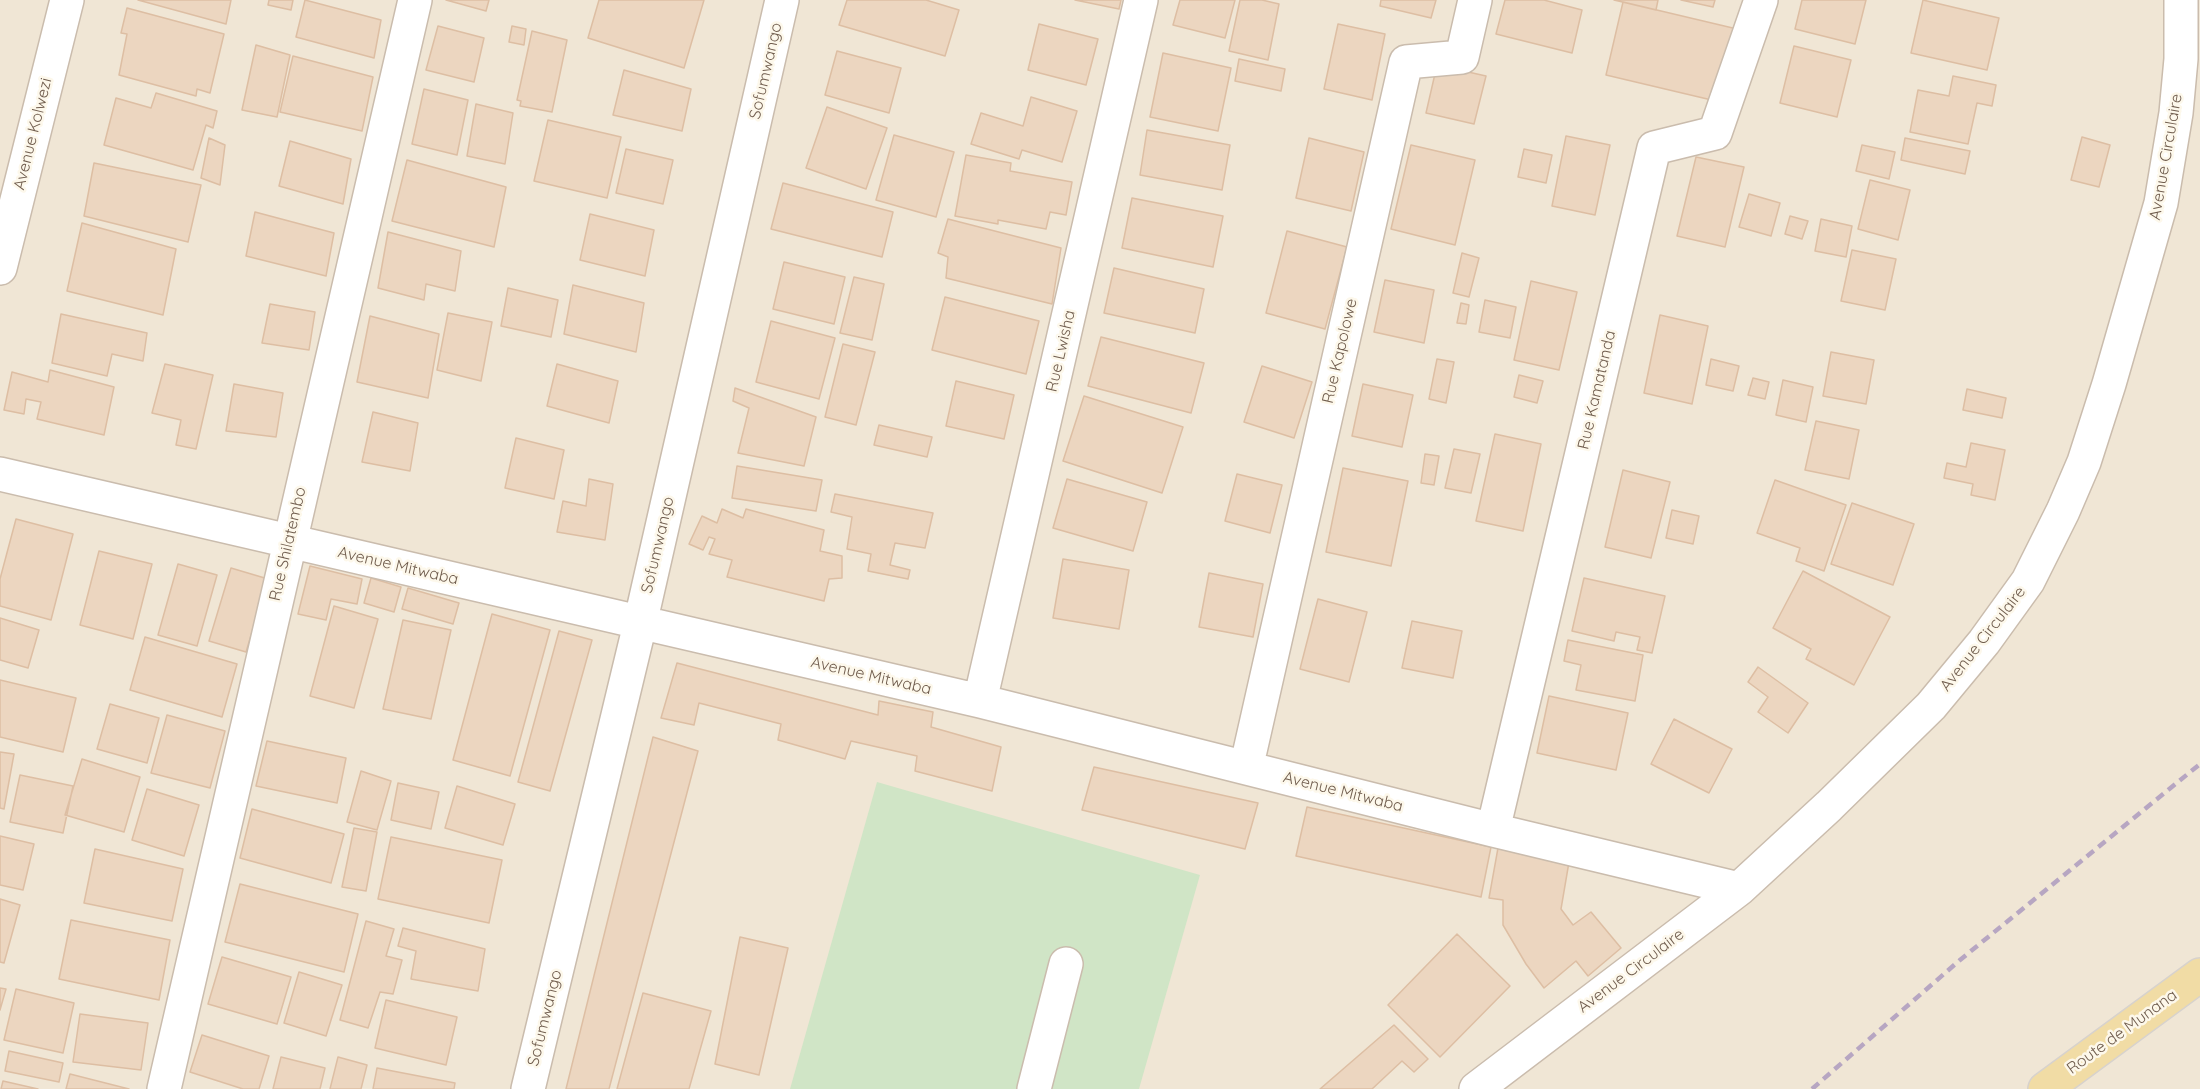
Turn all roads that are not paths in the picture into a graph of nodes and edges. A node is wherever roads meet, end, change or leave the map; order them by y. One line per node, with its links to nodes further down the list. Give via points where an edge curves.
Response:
1 (67, 0): 8 (street, Avenue Kolwezi)
2 (415, 0): 10 (street, Rue Shilatembo)
3 (782, 0): 11 (street, Sofumwango)
4 (1141, 0): 12 (street, Rue Lwisha)
5 (1475, 0): 13 (street, Rue Kapolowe, via 1461,57 1406,63)
6 (1761, 0): 14 (street, Rue Kamatanda, via 1715,133 1654,148)
7 (2181, 0): 15 (street, Avenue Circulaire, via 2176,113 2161,203 2084,462 2028,582 1931,706)
8 (0, 268)
9 (0, 474): 10 (street, Avenue Mitwaba)
10 (289, 540): 11 (street, Avenue Mitwaba); 18 (street, Rue Shilatembo)
11 (640, 624): 12 (street, Avenue Mitwaba); 19 (street, Sofumwango)
12 (980, 701): 14 (street, Avenue Mitwaba)
13 (1250, 751)
14 (1493, 830): 15 (street, Avenue Mitwaba)
15 (1739, 889): 21 (street, Avenue Circulaire)
16 (1066, 964): 20 (street)
17 (2200, 975): 22 (main road, Route de Munana)
18 (164, 1089)
19 (528, 1089)
20 (1034, 1089)
21 (1476, 1089)
22 (2045, 1089)

